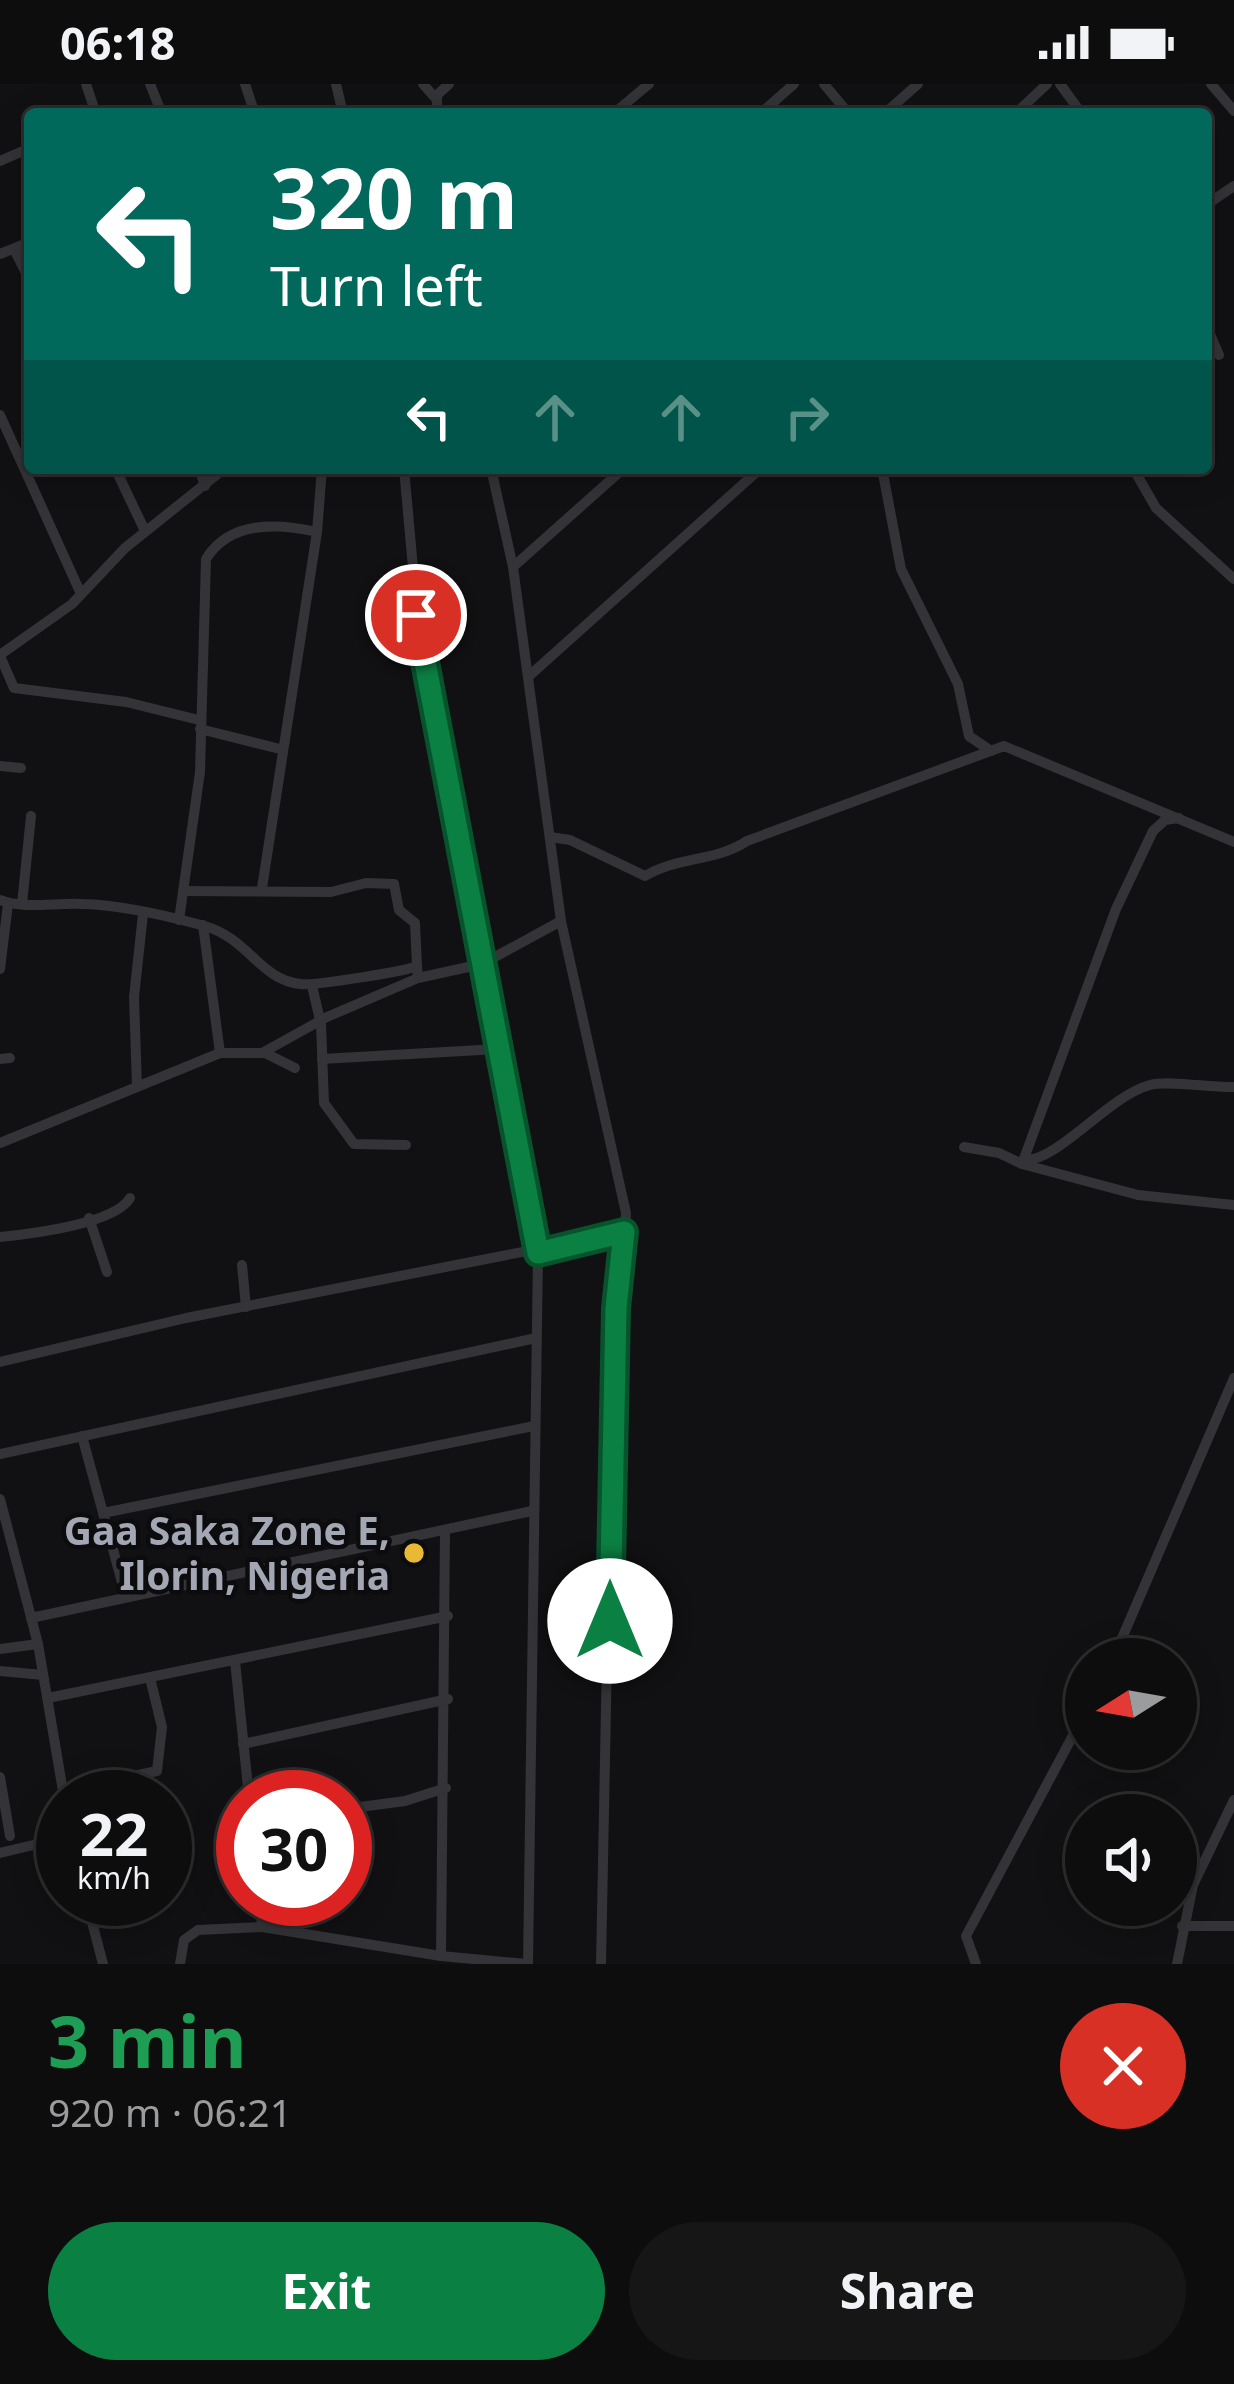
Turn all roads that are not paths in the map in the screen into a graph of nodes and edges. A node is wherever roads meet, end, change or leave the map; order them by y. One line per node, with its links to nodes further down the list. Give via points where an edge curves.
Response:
1 (449, 84): 8 (street)
2 (649, 84): 9 (street)
3 (794, 84): 10 (street)
4 (824, 84): 11 (street)
5 (918, 84): 12 (street)
6 (1047, 84): 13 (street)
7 (1211, 84): 14 (street)
8 (430, 92)
9 (620, 108)
10 (767, 108)
11 (844, 108)
12 (891, 108)
13 (1022, 108)
14 (1234, 111)
15 (24, 245): 16 (street)
16 (14, 249): 17 (street); 18 (street)
17 (0, 254)
18 (24, 269)
19 (1212, 338): 20 (street)
20 (1220, 355)
21 (0, 415): 22 (street)
22 (24, 468)
23 (27, 474): 39 (street)
24 (118, 474): 35 (street)
25 (201, 474): 34 (street)
26 (218, 474): 34 (street)
27 (322, 474): 36 (street)
28 (405, 474): 58 (street, via 421,657)
29 (494, 474): 37 (street)
30 (617, 474): 37 (street)
31 (754, 474): 41 (street)
32 (883, 474): 44 (street, via 901,568 958,684 968,736)
33 (1136, 474): 38 (street, via 1156,508)
34 (205, 486): 35 (street)
35 (145, 531): 39 (street)
36 (317, 532): 42 (street, via 278,523 236,532 208,554); 43 (street)
37 (513, 567): 41 (street)
38 (1234, 579)
39 (81, 594): 40 (street)
40 (0, 656): 42 (street, via 14,688 126,702)
41 (528, 677): 49 (street)
42 (199, 725): 43 (street); 52 (street)
43 (280, 749): 51 (street)
44 (991, 751): 48 (street, via 1012,746); 49 (street, via 727,855 668,863 645,876)
45 (0, 766): 46 (street)
46 (21, 768)
47 (32, 816): 53 (street)
48 (1182, 818): 50 (street); 73 (street, via 1153,831 1116,909)
49 (550, 837): 56 (street)
50 (1234, 842)
51 (262, 888): 52 (street); 60 (street, via 331,892 394,884 399,910 415,923)
52 (183, 891): 55 (street)
53 (10, 903): 54 (street); 59 (street)
54 (142, 914): 55 (street); 68 (street)
55 (179, 920): 57 (street)
56 (561, 921): 58 (street); 77 (street)
57 (203, 925): 61 (street, via 240,940 275,977); 64 (street)
58 (482, 964): 60 (street); 63 (street)
59 (0, 968)
60 (417, 972): 61 (street); 62 (street)
61 (312, 986): 62 (street)
62 (321, 1024): 65 (street); 66 (street)
63 (498, 1049): 66 (street); 79 (street)
64 (220, 1053): 65 (street); 68 (street)
65 (262, 1053): 67 (street)
66 (322, 1059): 71 (street, via 324,1103 350,1140)
67 (295, 1068)
68 (137, 1087): 70 (street)
69 (1234, 1088): 73 (street, via 1152,1084 1091,1117 1047,1155)
70 (0, 1142)
71 (406, 1145)
72 (964, 1147): 73 (street)
73 (1022, 1162): 75 (street, via 1138,1195)
74 (130, 1198): 76 (street)
75 (1234, 1205)
76 (89, 1218): 78 (street); 81 (street)
77 (624, 1232): 79 (street); 129 (street, via 611,1451)
78 (0, 1237)
79 (538, 1253): 82 (street); 83 (street)
80 (242, 1265): 82 (street)
81 (107, 1272)
82 (246, 1307): 84 (street)
83 (536, 1338): 86 (street); 87 (street)
84 (0, 1362)
85 (1234, 1378): 96 (street)
86 (533, 1426): 90 (street); 91 (street)
87 (82, 1436): 88 (street); 91 (street)
88 (0, 1454)
89 (1, 1507): 95 (street)
90 (532, 1511): 92 (street); 128 (street)
91 (103, 1513): 93 (street)
92 (446, 1531): 93 (street); 94 (street)
93 (126, 1597): 95 (street)
94 (448, 1616): 99 (street); 104 (street)
95 (31, 1618): 97 (street)
96 (1122, 1638)
97 (38, 1644): 98 (street); 101 (street)
98 (0, 1649)
99 (235, 1661): 102 (street); 105 (street)
100 (0, 1671): 101 (street)
101 (43, 1675): 103 (street)
102 (150, 1678): 103 (street); 108 (street, via 162,1727)
103 (48, 1698): 107 (street)
104 (448, 1700): 105 (street); 111 (street)
105 (243, 1744): 109 (street)
106 (1065, 1750): 124 (street, via 966,1936)
107 (60, 1770)
108 (157, 1770)
109 (246, 1770)
110 (0, 1777): 114 (street)
111 (446, 1788): 113 (street); 123 (street)
112 (1234, 1799): 117 (street)
113 (372, 1805)
114 (10, 1836)
115 (36, 1844): 116 (street)
116 (0, 1853)
117 (1197, 1877)
118 (93, 1926): 126 (street)
119 (1182, 1926): 130 (street)
120 (1197, 1926): 121 (street)
121 (1234, 1926)
122 (262, 1927): 123 (street); 127 (street, via 197,1930 184,1940)
123 (441, 1956): 128 (street)
124 (975, 1961): 125 (street)
125 (959, 1963)
126 (103, 1964)
127 (180, 1964)
128 (527, 1964)
129 (601, 1964)
130 (1177, 1964)

